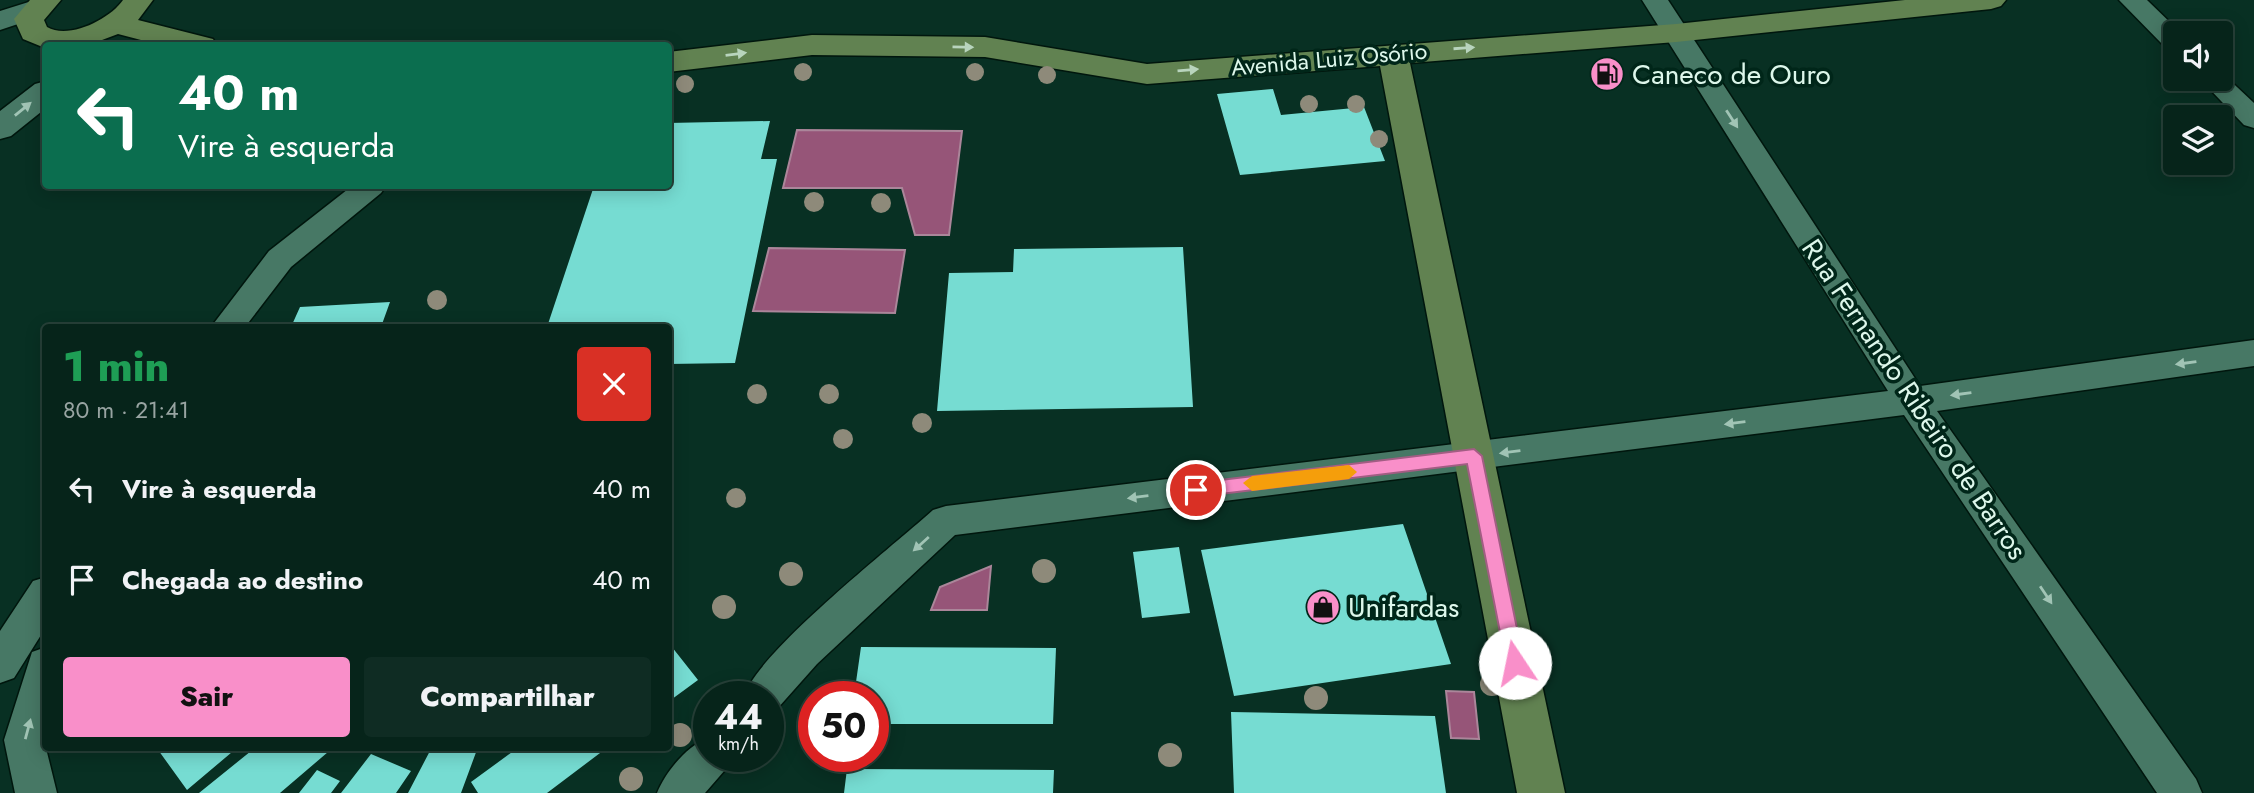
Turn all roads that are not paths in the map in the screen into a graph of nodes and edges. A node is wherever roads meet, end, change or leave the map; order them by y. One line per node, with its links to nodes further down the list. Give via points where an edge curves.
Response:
1 (138, 0): 7 (main road)
2 (1655, 0): 9 (street, Rua Fernando Ribeiro de Barros)
3 (1991, 0): 9 (main road, Avenida Luiz Osório)
4 (2132, 0): 8 (street)
5 (40, 4): 6 (street); 7 (main road, via 29,19 29,28 47,40 82,38)
6 (0, 22)
7 (117, 24): 10 (street); 11 (main road)
8 (2163, 30)
9 (1676, 33): 12 (main road, Avenida Luiz Osório, one-way to 9); 21 (street, Rua Fernando Ribeiro de Barros, one-way to 21)
10 (99, 42)
11 (187, 42)
12 (1393, 53): 13 (main road, Avenida Luiz Osório, one-way to 12, via 811,45 985,47 1147,74); 22 (main road)
13 (672, 62)
14 (2225, 91): 16 (street)
15 (42, 94): 17 (street, one-way to 15)
16 (2254, 119)
17 (0, 128)
18 (367, 189): 19 (street, via 280,259)
19 (228, 324)
20 (2254, 354): 21 (street, one-way to 21)
21 (1912, 401): 22 (street, one-way to 22); 33 (street, Rua Fernando Ribeiro de Barros, one-way to 33)
22 (1474, 456): 28 (street, one-way to 28, via 946,521 803,651); 32 (main road)
23 (42, 573): 25 (street)
24 (42, 599): 26 (street)
25 (0, 630)
26 (0, 665)
27 (42, 679): 30 (street, one-way to 27, via 24,740)
28 (776, 681)
29 (697, 772): 31 (street)
30 (36, 793)
31 (678, 793)
32 (1541, 793)
33 (2181, 793)

